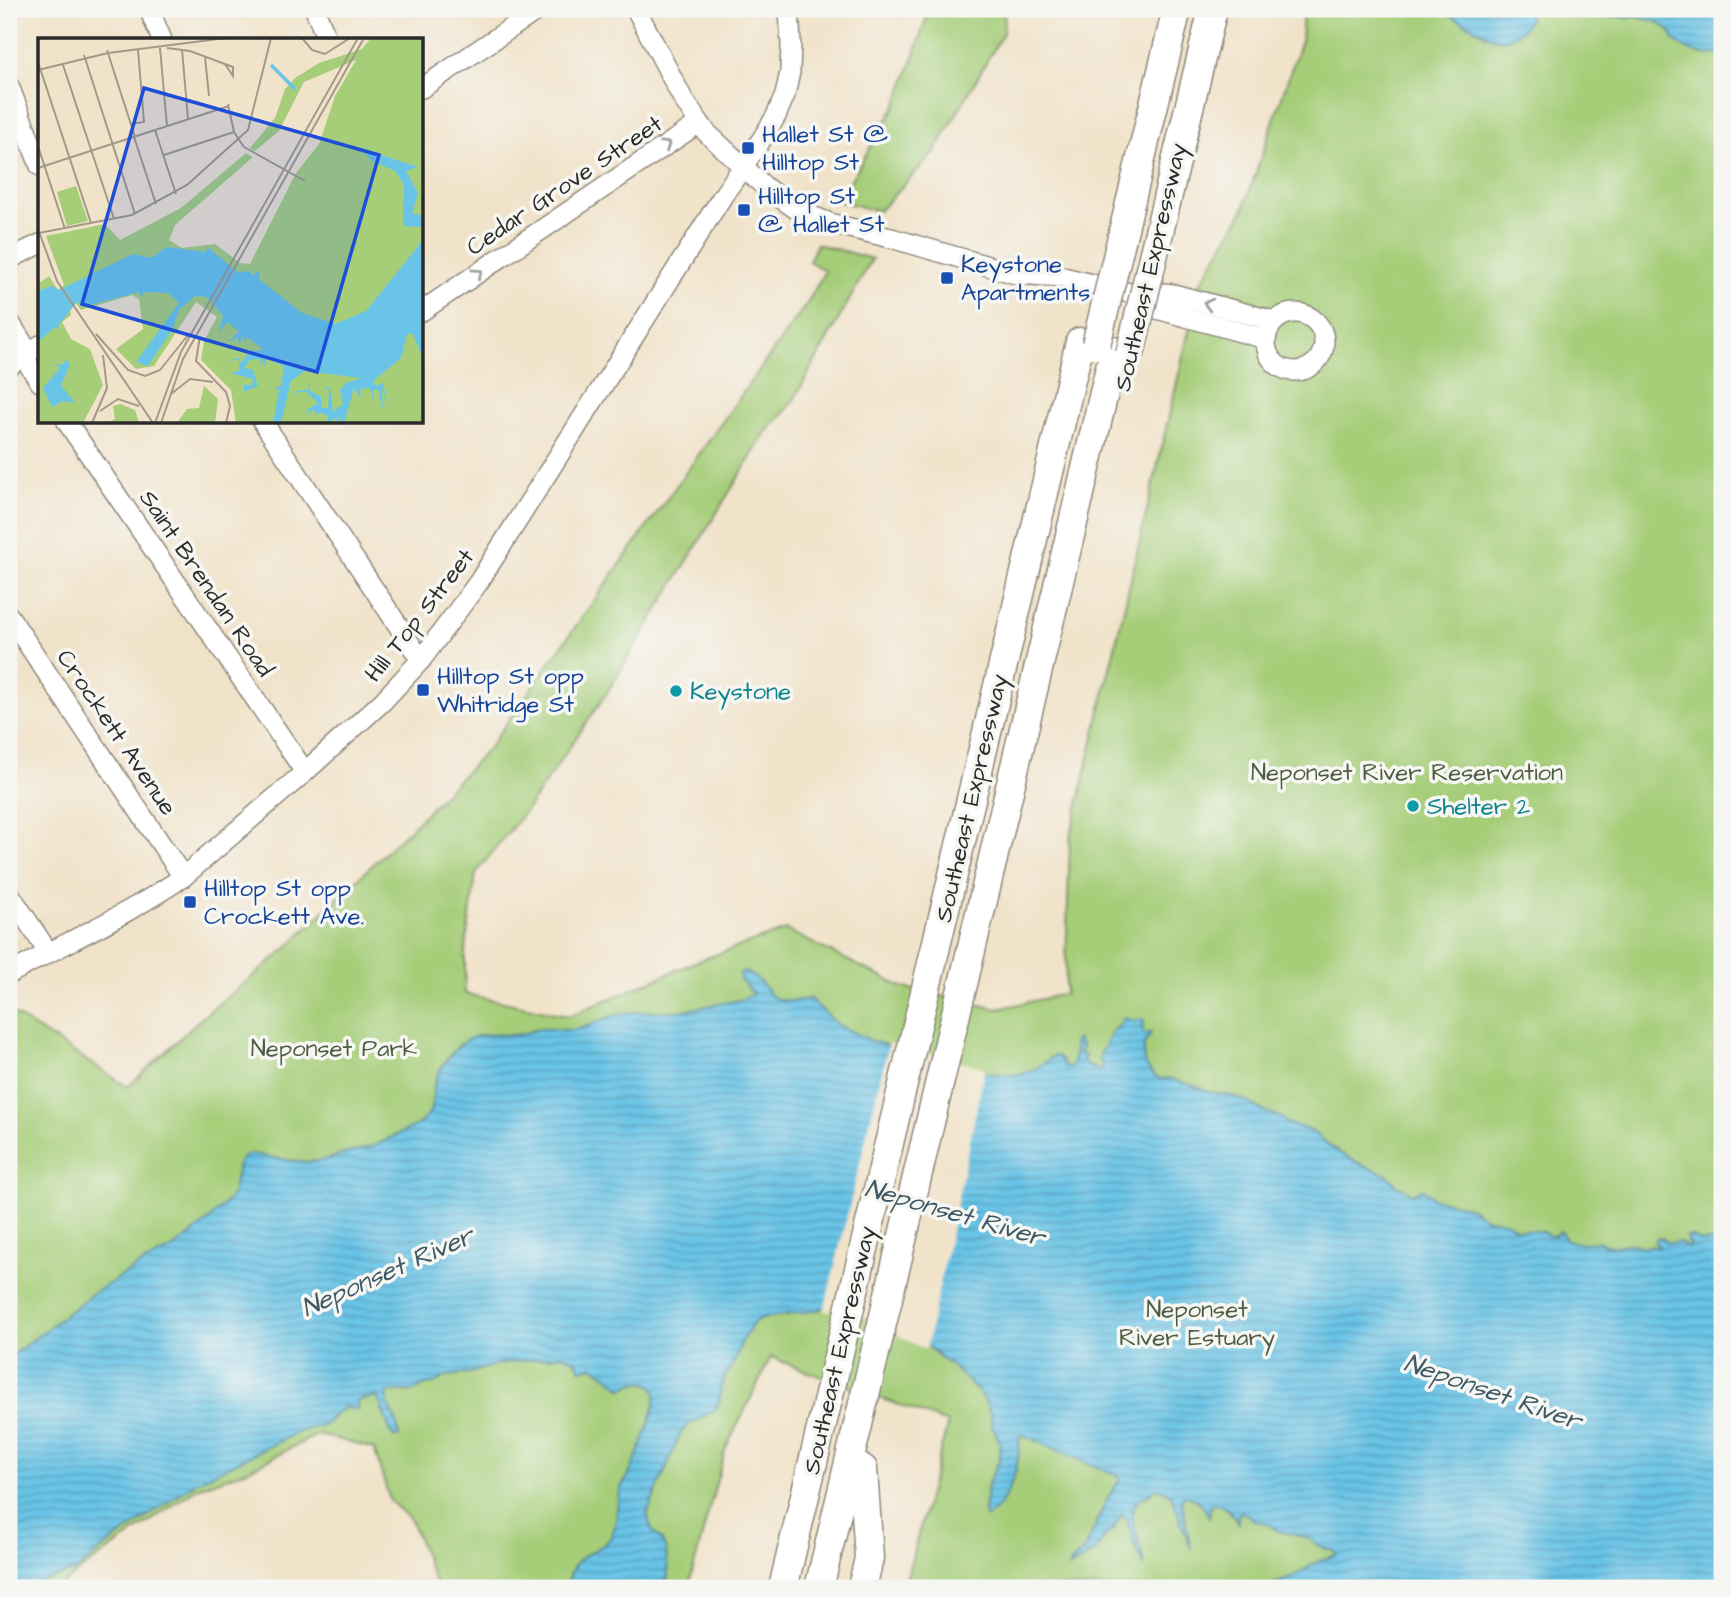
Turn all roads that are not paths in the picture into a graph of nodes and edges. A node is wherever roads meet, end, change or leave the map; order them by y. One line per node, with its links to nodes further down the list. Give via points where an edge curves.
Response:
1 (149, 9): 10 (street)
2 (315, 9): 11 (street)
3 (539, 9): 13 (street)
4 (636, 9): 14 (street)
5 (789, 9): 16 (street, Hill Top Street, via 791,58 785,95)
6 (1160, 9): 18 (highway, Southeast Expressway)
7 (1177, 9): 18 (highway)
8 (1196, 9): 18 (highway)
9 (1213, 9): 18 (highway, Southeast Expressway)
10 (161, 38)
11 (326, 38)
12 (9, 86): 15 (street)
13 (424, 87)
14 (699, 123): 16 (street); 20 (street, Cedar Grove Street, one-way to 14)
15 (38, 161)
16 (743, 167): 22 (street, via 783,201 824,221 1016,274 1063,277 1134,294 1173,294); 29 (street, Hill Top Street, via 478,583)
17 (38, 245): 19 (street)
18 (1128, 251): 23 (highway, Southeast Expressway, bridge); 23 (highway, Southeast Expressway)
19 (9, 259)
20 (424, 310)
21 (9, 321): 24 (street)
22 (1270, 330)
23 (1105, 348): 35 (highway, Southeast Expressway); 35 (highway, Southeast Expressway)
24 (25, 355): 25 (street)
25 (38, 378)
26 (69, 424): 30 (street, Saint Brendan Road)
27 (264, 424): 29 (street)
28 (9, 616): 31 (street, Crockett Avenue)
29 (421, 660): 30 (street, Hill Top Street)
30 (305, 772): 31 (street, Hill Top Street)
31 (183, 877): 33 (street, Hill Top Street)
32 (9, 893): 33 (street)
33 (48, 952): 34 (street, Hill Top Street)
34 (9, 974)
35 (949, 998): 36 (highway, Southeast Expressway); 36 (highway, Southeast Expressway)
36 (856, 1389): 37 (highway, Southeast Expressway); 38 (highway, Southeast Expressway); 39 (highway)
37 (863, 1469): 40 (highway, Southeast Expressway); 41 (highway, via 869,1558)
38 (787, 1588)
39 (819, 1588)
40 (836, 1588)
41 (862, 1588)

